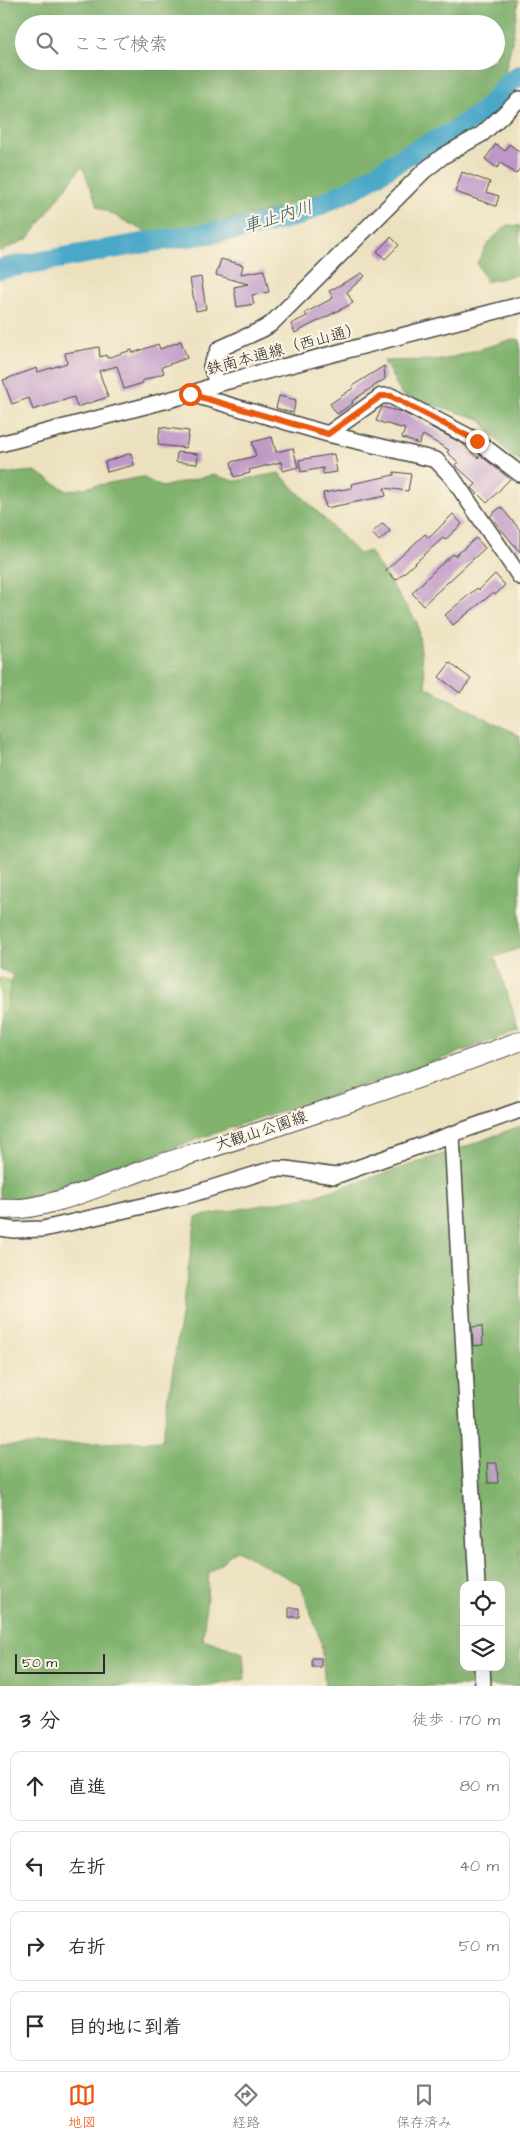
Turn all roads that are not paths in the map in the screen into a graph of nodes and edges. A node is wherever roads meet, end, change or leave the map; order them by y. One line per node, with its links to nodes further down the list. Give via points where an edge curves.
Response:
1 (520, 99): 3 (street, via 482,134 424,171 271,324 219,349 211,366)
2 (520, 305): 3 (street, 鉄南本通線（西山通）)
3 (217, 384): 4 (street, 鉄南本通線（西山通）)
4 (190, 394): 5 (street); 6 (street, 鉄南本通線（西山通）)
5 (328, 434): 7 (street, via 381,396 391,396 477,441); 8 (street, via 436,460 452,477)
6 (1, 441)
7 (520, 474)
8 (520, 578)
9 (520, 1041): 12 (main road, 大観山公園線, via 39,1206)
10 (520, 1110): 11 (street)
11 (452, 1136): 13 (street, via 335,1176 273,1169 186,1196 43,1228); 14 (street)
12 (0, 1210)
13 (0, 1228)
14 (478, 1581)
15 (482, 1671): 16 (street)
16 (483, 1686)

